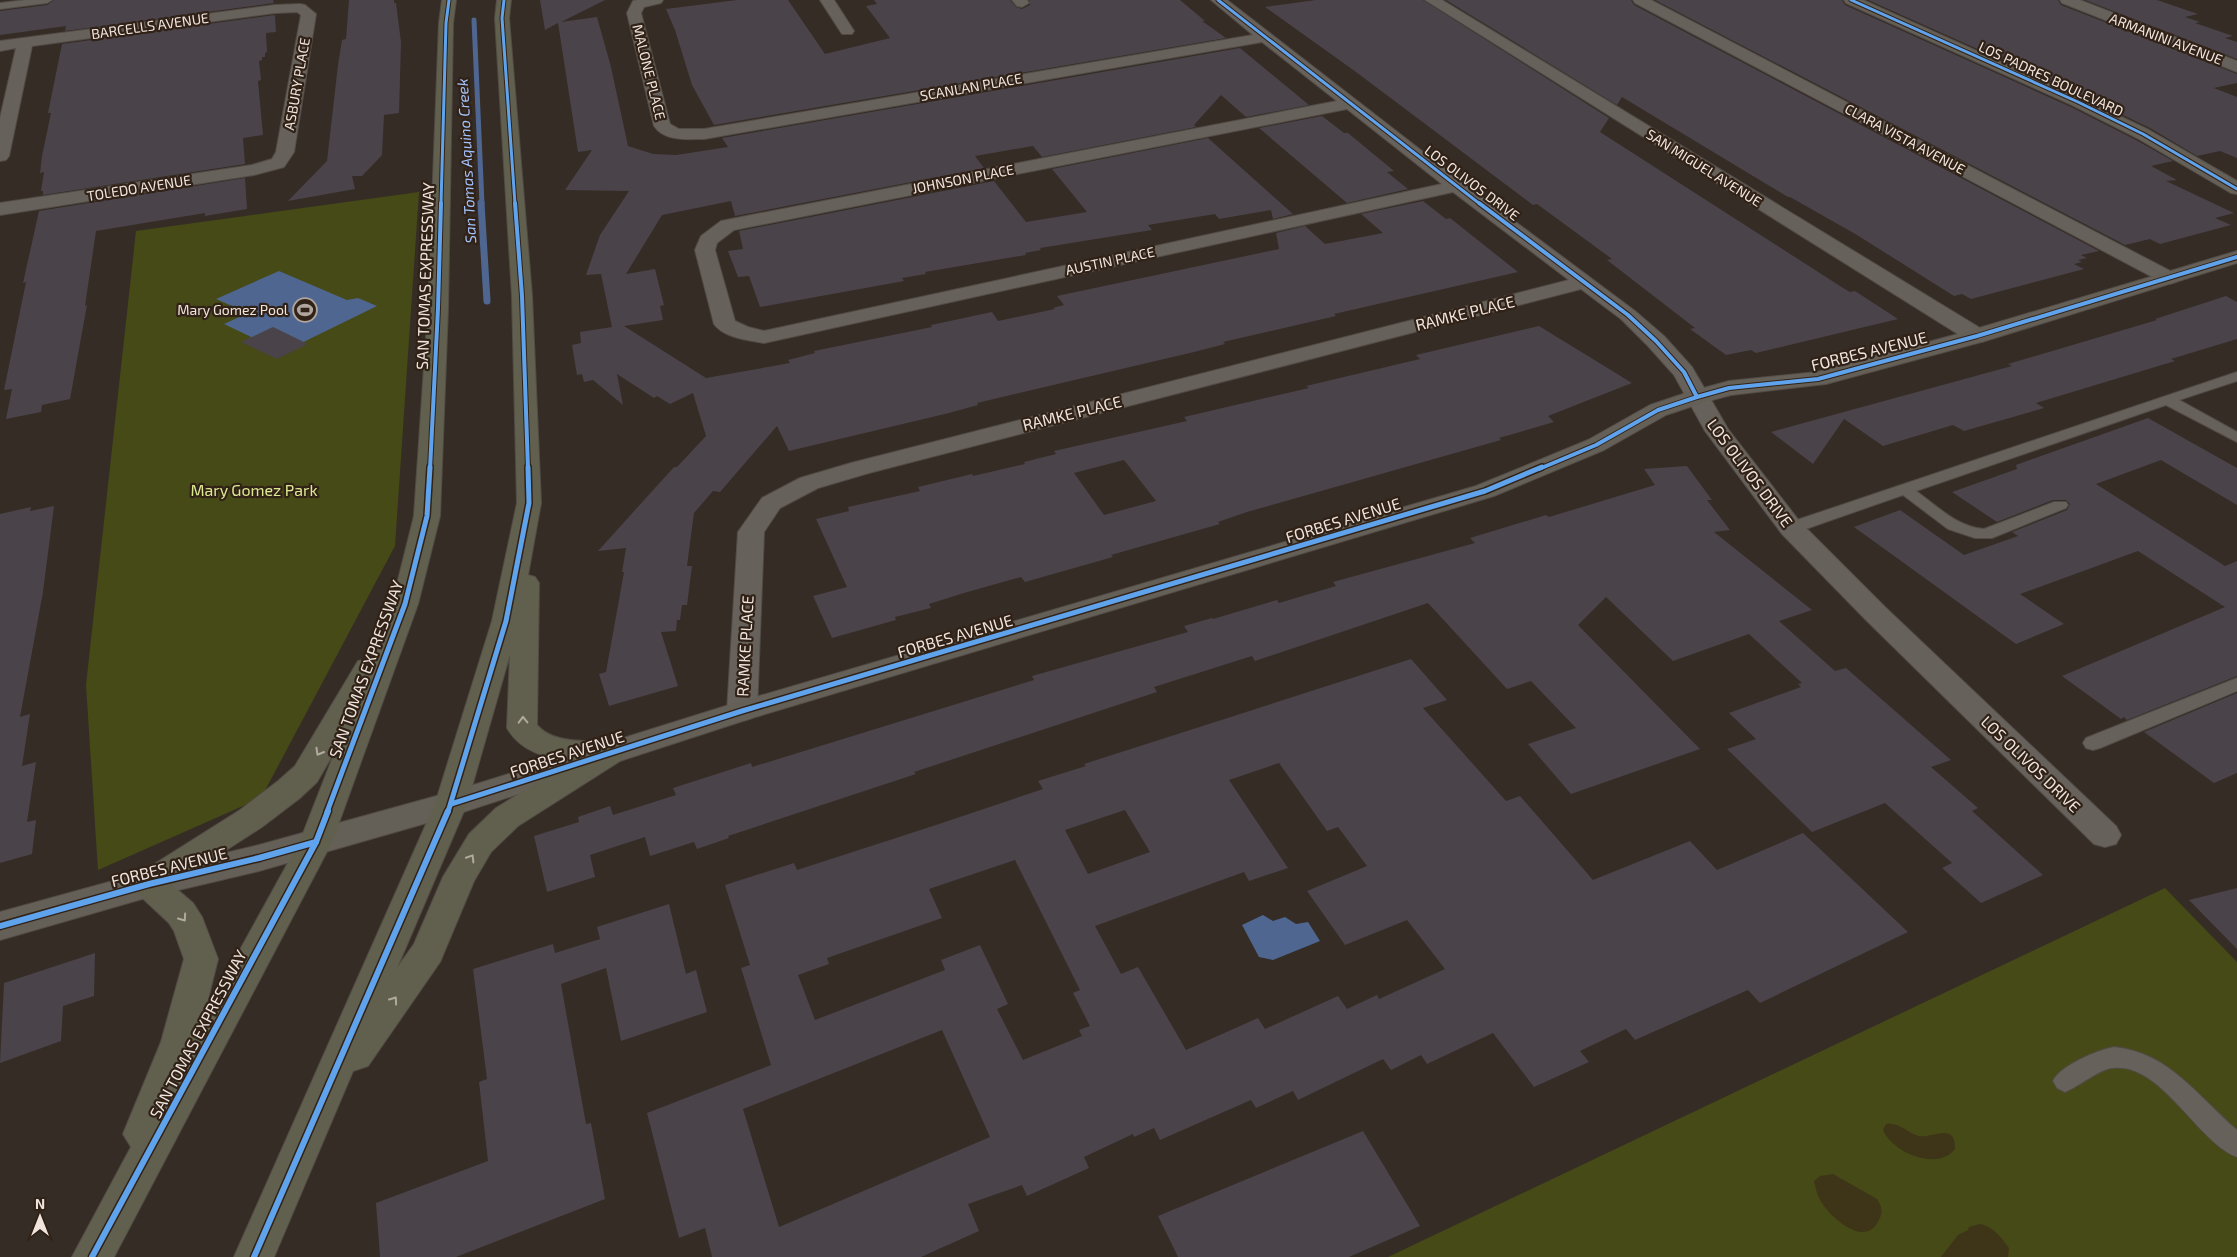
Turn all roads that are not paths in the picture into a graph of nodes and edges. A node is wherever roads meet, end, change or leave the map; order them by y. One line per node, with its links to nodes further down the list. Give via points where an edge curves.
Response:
1 (47, 0): 11 (lane)
2 (449, 0): 38 (highway, SAN TOMAS EXPRESSWAY, via 428,516)
3 (504, 0): 35 (highway, via 502,18 522,296)
4 (656, 0): 19 (street, MALONE PLACE, via 638,4 634,13 662,126)
5 (828, 0): 13 (street)
6 (1432, 0): 28 (street, SAN MIGUEL AVENUE)
7 (1640, 0): 26 (street, CLARA VISTA AVENUE)
8 (1851, 0): 23 (street, LOS PADRES BOULEVARD, via 2078,102 2143,134)
9 (2067, 0): 17 (street, ARMANINI AVENUE)
10 (1223, 1): 14 (street, LOS OLIVOS DRIVE)
11 (0, 6)
12 (300, 8): 15 (street, BARCELLS AVENUE); 21 (street, ASBURY PLACE, via 309,14 285,152)
13 (847, 31)
14 (1266, 36): 18 (street, LOS OLIVOS DRIVE); 19 (street, SCANLAN PLACE, via 704,134)
15 (26, 42): 16 (street, BARCELLS AVENUE); 20 (street)
16 (0, 46)
17 (2237, 66)
18 (1350, 103): 22 (street, LOS OLIVOS DRIVE); 29 (street, JOHNSON PLACE, via 728,224 708,240 705,250 725,324 741,332)
19 (675, 134)
20 (0, 156)
21 (278, 163): 24 (street, TOLEDO AVENUE, via 254,170)
22 (1456, 186): 27 (street, LOS OLIVOS DRIVE); 29 (street, AUSTIN PLACE)
23 (2237, 189)
24 (0, 209)
25 (2237, 256): 26 (street, FORBES AVENUE)
26 (2169, 278): 28 (street, FORBES AVENUE)
27 (1586, 282): 31 (street, LOS OLIVOS DRIVE, via 1656,341 1686,374); 40 (street, RAMKE PLACE, via 860,468 809,483 771,502 751,532)
28 (1977, 336): 31 (street, FORBES AVENUE, via 1818,379 1729,388)
29 (764, 337)
30 (2237, 376): 32 (lane)
31 (1697, 397): 37 (street, LOS OLIVOS DRIVE, via 1717,431); 40 (street, FORBES AVENUE, via 1658,410 1596,446 1485,490)
32 (2168, 400): 33 (lane); 34 (lane)
33 (2237, 438)
34 (1906, 490): 36 (lane, via 1959,528 1973,534 1986,534); 37 (lane)
35 (529, 503): 42 (highway, one-way to 35, via 547,745 527,736 522,728); 43 (highway, via 506,621)
36 (2060, 505)
37 (1791, 528): 44 (street, LOS OLIVOS DRIVE)
38 (405, 604): 45 (highway, SAN TOMAS EXPRESSWAY); 46 (highway, one-way to 46, via 306,774 296,785)
39 (2237, 684): 41 (lane)
40 (742, 711): 42 (street, FORBES AVENUE)
41 (2093, 743)
42 (609, 753): 43 (street, FORBES AVENUE); 49 (highway, one-way to 42, via 428,952 459,876 480,844 507,817)
43 (451, 804): 45 (street, FORBES AVENUE); 49 (highway)
44 (2105, 835)
45 (316, 842): 46 (street, FORBES AVENUE); 51 (highway, SAN TOMAS EXPRESSWAY)
46 (149, 884): 47 (street, FORBES AVENUE); 51 (highway, one-way to 51, via 181,913 202,959 179,1042)
47 (0, 926)
48 (2065, 1080): 50 (lane, via 2114,1057 2133,1059 2154,1070 2182,1092)
49 (325, 1096): 52 (highway)
50 (2237, 1146)
51 (92, 1257)
52 (254, 1257)

